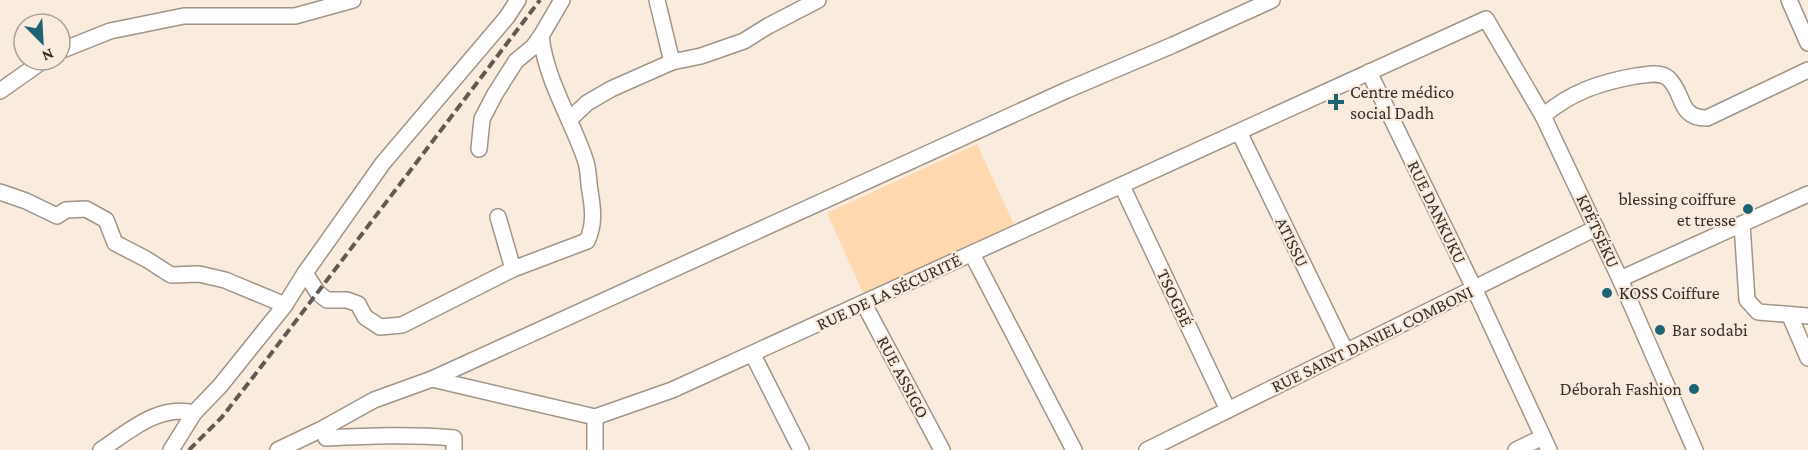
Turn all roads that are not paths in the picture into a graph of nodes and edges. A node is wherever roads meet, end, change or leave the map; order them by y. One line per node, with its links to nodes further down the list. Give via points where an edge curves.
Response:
1 (353, 0): 11 (street, via 295,16 183,16 110,31)
2 (518, 0): 29 (street, via 383,162)
3 (562, 0): 9 (street)
4 (657, 0): 12 (street)
5 (818, 0): 12 (street, via 744,41)
6 (1272, 0): 39 (street)
7 (1789, 0): 10 (street)
8 (1486, 19): 15 (street, RUE DE LA SÉCURITÉ); 17 (street, KPÉTSÉKU)
9 (541, 36): 18 (street); 20 (street, via 516,61 495,94 482,119)
10 (1808, 43)
11 (72, 46)
12 (672, 62): 18 (street, via 611,88)
13 (1808, 70): 17 (street, via 1707,118 1686,110 1669,80 1659,74 1601,83 1570,97)
14 (28, 72): 16 (street)
15 (1369, 72): 19 (street, RUE DE LA SÉCURITÉ); 31 (street, RUE DANKUKU)
16 (0, 92)
17 (1543, 116): 26 (street, KPÉTSÉKU)
18 (569, 120): 28 (street, via 586,162 592,230 587,241)
19 (1239, 132): 21 (street, RUE DE LA SÉCURITÉ); 36 (street, ATISSU)
20 (479, 148)
21 (1122, 186): 27 (street, RUE DE LA SÉCURITÉ); 40 (street, TSOGBÉ)
22 (0, 192): 33 (street, via 57,216 66,210 86,209 106,220 115,243 171,275 199,274 225,280)
23 (1808, 194): 25 (street)
24 (498, 217): 28 (street)
25 (1742, 224): 30 (street); 34 (street, via 1747,300 1758,312)
26 (1596, 228): 30 (street, KPÉTSÉKU); 31 (street, RUE SAINT DANIEL COMBONI)
27 (972, 254): 32 (street, RUE DE LA SÉCURITÉ); 52 (street)
28 (513, 268): 29 (street, via 402,325 381,327 364,317 358,304 327,300)
29 (304, 273): 33 (street)
30 (1620, 279): 55 (street, KPÉTSÉKU)
31 (1474, 288): 36 (street, RUE SAINT DANIEL COMBONI); 44 (street, RUE DANKUKU)
32 (864, 304): 37 (street, RUE DE LA SÉCURITÉ); 51 (street, RUE ASSIGO)
33 (285, 305): 41 (street)
34 (1790, 316): 35 (street); 38 (street)
35 (1808, 316)
36 (1346, 352): 40 (street, RUE SAINT DANIEL COMBONI)
37 (753, 354): 42 (street, RUE DE LA SÉCURITÉ, via 672,390); 50 (street)
38 (1808, 358)
39 (432, 379): 42 (street); 43 (street, via 374,400)
40 (1228, 410): 53 (street, RUE SAINT DANIEL COMBONI)
41 (194, 413): 46 (street, via 182,410 148,418); 47 (street)
42 (595, 417): 49 (street)
43 (326, 438): 45 (street, via 401,435); 48 (street)
44 (1546, 443): 54 (street)
45 (454, 444)
46 (101, 450)
47 (171, 450)
48 (278, 450)
49 (595, 450)
50 (801, 450)
51 (942, 450)
52 (1074, 450)
53 (1147, 450)
54 (1516, 450)
55 (1695, 450)

